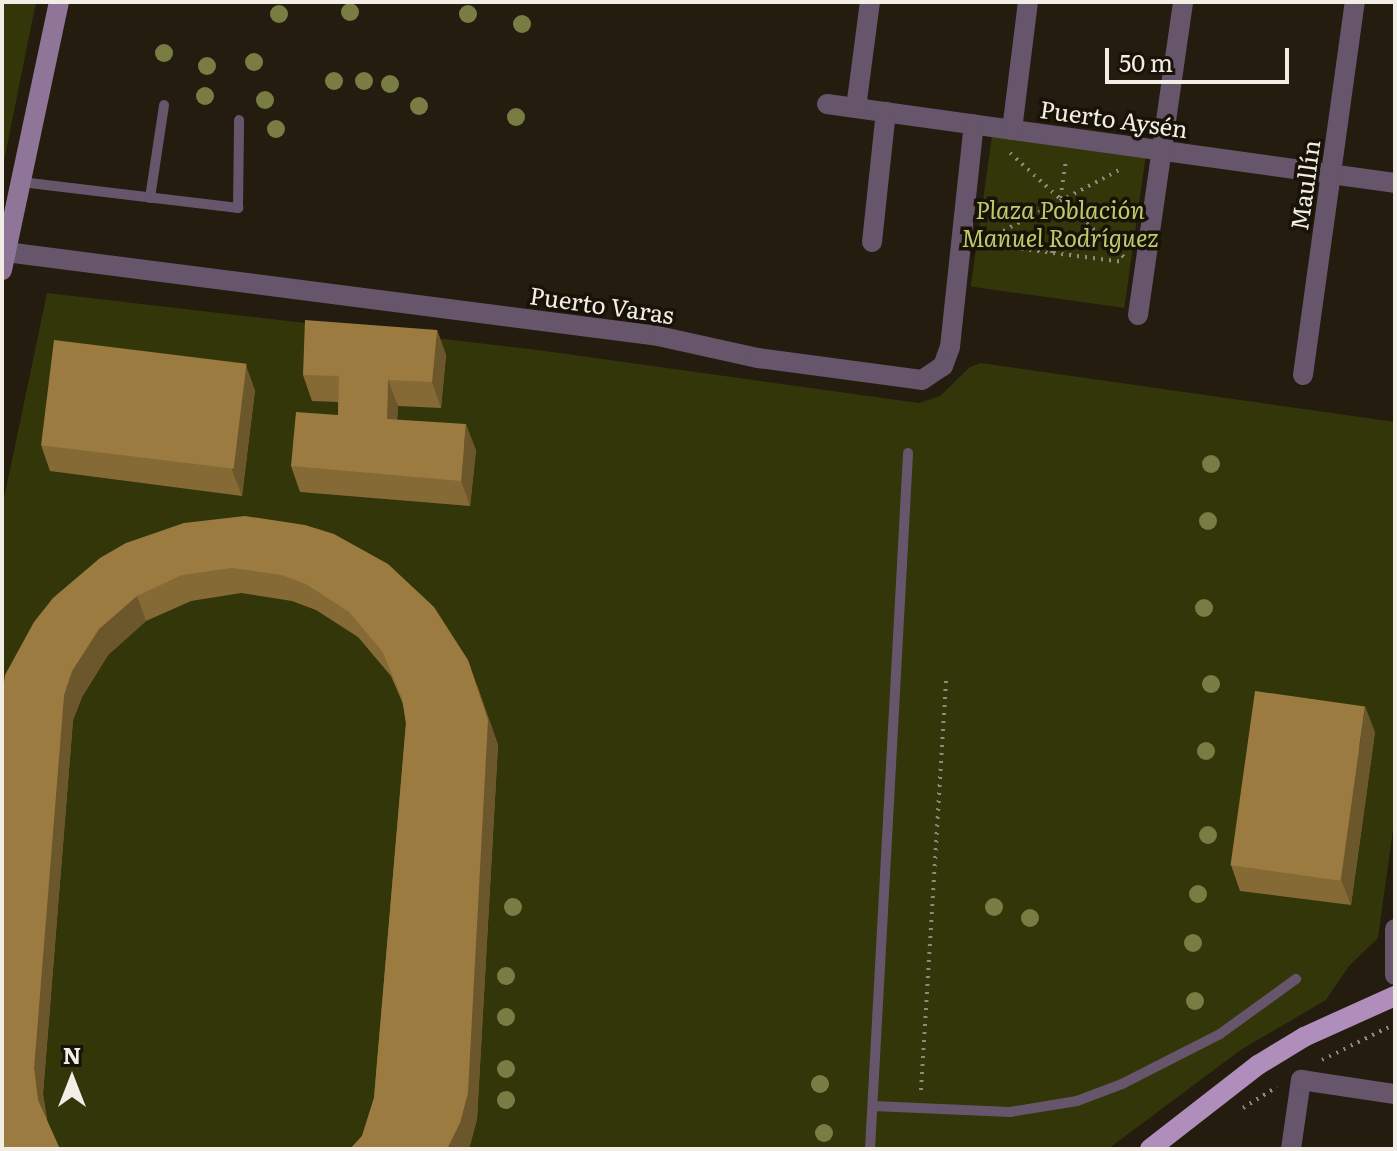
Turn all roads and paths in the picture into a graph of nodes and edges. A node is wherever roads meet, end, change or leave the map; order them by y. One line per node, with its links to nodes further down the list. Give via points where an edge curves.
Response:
1 (59, 2): 16 (main road)
2 (870, 2): 8 (street)
3 (1028, 2): 12 (street)
4 (1183, 2): 14 (street)
5 (1355, 2): 15 (street, Maullín)
6 (827, 104): 8 (street, Puerto Aysén)
7 (164, 105): 18 (lane)
8 (856, 108): 9 (street, Puerto Aysén)
9 (886, 112): 11 (street, Puerto Aysén); 20 (street)
10 (239, 120): 18 (lane, via 238,208)
11 (974, 124): 12 (street, Puerto Aysén); 22 (street, Puerto Varas, via 950,347 943,366 922,380 758,358 658,336)
12 (1008, 138): 13 (street, Puerto Aysén); 19 (path)
13 (1069, 138): 14 (street, Puerto Aysén); 19 (path)
14 (1161, 151): 15 (street, Puerto Aysén); 19 (path); 23 (street)
15 (1332, 175): 17 (street, Puerto Aysén); 24 (street, Maullín)
16 (21, 182): 18 (lane); 22 (main road)
17 (1395, 183)
18 (150, 198)
19 (1060, 199): 21 (path); 21 (path, via 979,244); 21 (path, via 1131,263)
20 (872, 242)
21 (1052, 253)
22 (4, 261)
23 (1138, 315)
24 (1303, 375)
25 (908, 453): 32 (lane)
26 (946, 680): 33 (path)
27 (1395, 929): 28 (street)
28 (1395, 975)
29 (1296, 979): 33 (lane, via 1220,1034 1077,1101 1010,1112)
30 (1395, 996): 35 (main road, via 1304,1037 1258,1065)
31 (1395, 1094): 36 (street, via 1301,1080)
32 (873, 1106): 33 (lane); 34 (lane)
33 (920, 1108)
34 (870, 1149)
35 (1150, 1149)
36 (1291, 1149)

